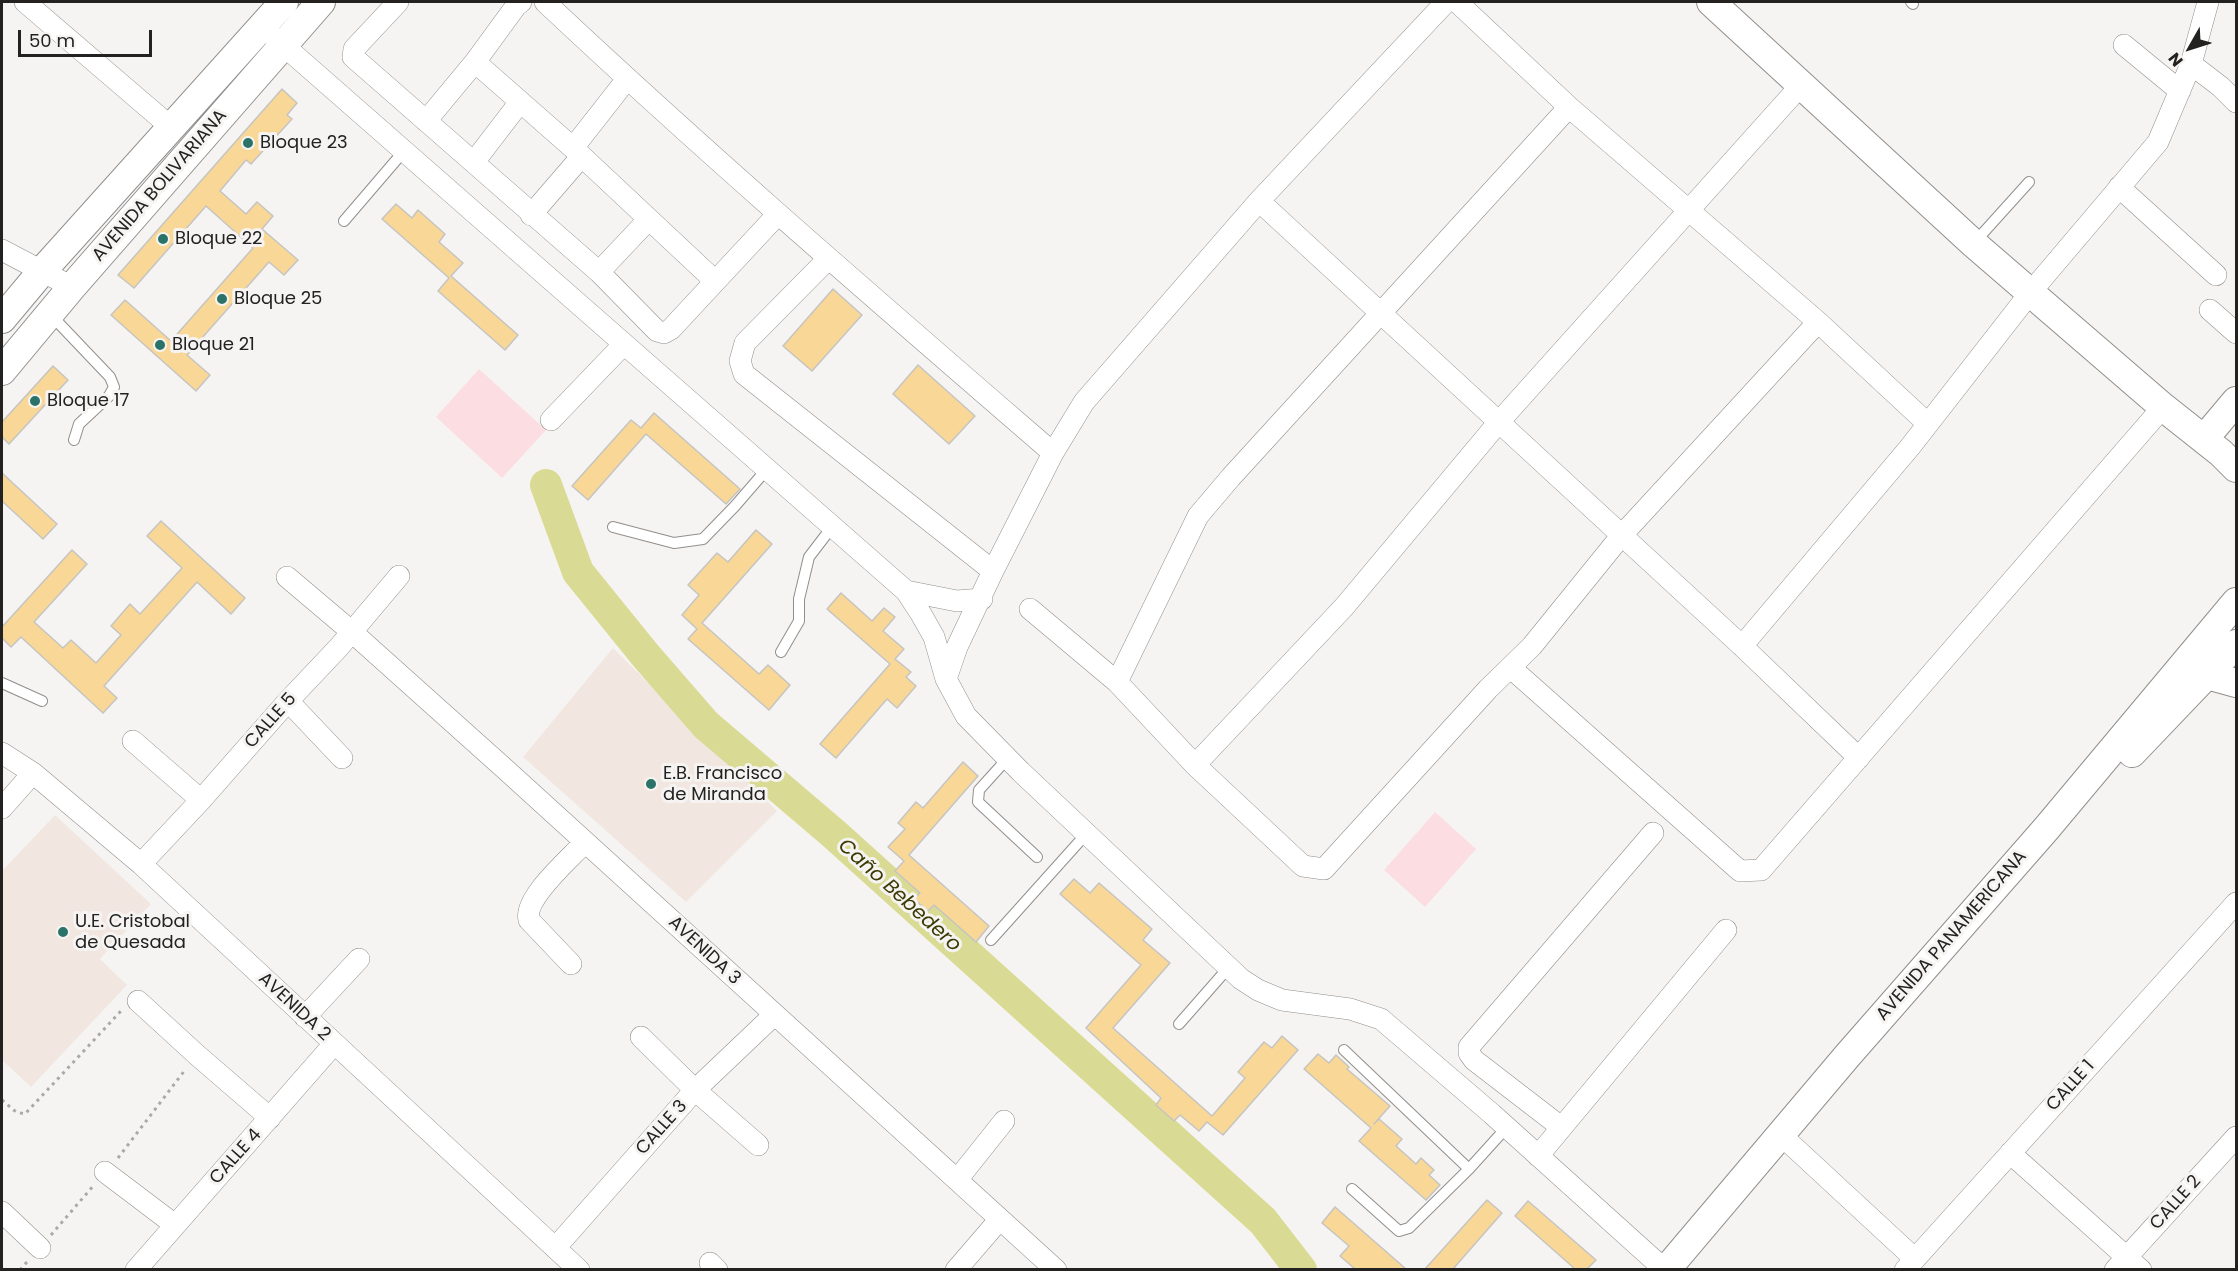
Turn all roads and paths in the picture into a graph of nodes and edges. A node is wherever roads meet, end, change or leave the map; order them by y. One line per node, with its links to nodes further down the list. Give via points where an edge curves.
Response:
1 (25, 2): 23 (street)
2 (284, 2): 11 (main road, AVENIDA BOLIVARIANA)
3 (321, 2): 13 (main road, AVENIDA BOLIVARIANA)
4 (398, 2): 22 (street, via 354,49 353,57)
5 (521, 2): 14 (street)
6 (545, 2): 16 (street)
7 (1446, 2): 29 (street)
8 (1457, 2): 21 (street)
9 (1711, 2): 17 (main road)
10 (2208, 2): 15 (street)
11 (261, 27): 13 (street); 23 (main road, AVENIDA BOLIVARIANA)
12 (2124, 45): 18 (street)
13 (283, 46): 24 (street); 42 (main road, AVENIDA BOLIVARIANA)
14 (475, 62): 19 (street); 22 (street)
15 (2191, 64): 18 (street); 20 (street)
16 (627, 79): 25 (street); 31 (street)
17 (1802, 84): 30 (street); 35 (main road)
18 (2181, 91): 28 (street, via 2158,142)
19 (520, 102): 25 (street); 26 (street)
20 (2236, 102)
21 (1569, 107): 30 (street); 45 (street)
22 (426, 121): 26 (street)
23 (172, 128): 38 (main road, AVENIDA BOLIVARIANA)
24 (404, 151): 34 (lane); 50 (street)
25 (577, 152): 32 (street); 33 (street)
26 (474, 162): 32 (street)
27 (2029, 182): 35 (lane)
28 (2120, 187): 40 (street); 43 (street)
29 (1259, 201): 45 (street); 58 (street, via 1084,402)
30 (1688, 211): 48 (street); 55 (street)
31 (778, 214): 37 (street); 41 (street)
32 (531, 215): 39 (street)
33 (649, 219): 39 (street); 41 (street)
34 (344, 221)
35 (1974, 244): 43 (main road)
36 (2, 250): 38 (street)
37 (828, 259): 58 (street); 65 (street, via 746,343 740,361 744,374)
38 (43, 270): 42 (street); 47 (main road, AVENIDA BOLIVARIANA)
39 (599, 272): 41 (street, via 657,331 664,333)
40 (2216, 275)
41 (715, 281)
42 (72, 287): 46 (main road, AVENIDA BOLIVARIANA)
43 (2030, 293): 53 (main road); 56 (street)
44 (2210, 310): 49 (street)
45 (1379, 313): 55 (street); 79 (street, via 1198,516)
46 (50, 314): 51 (main road, AVENIDA BOLIVARIANA); 57 (lane, via 110,377 114,387 79,424)
47 (2, 320)
48 (1818, 322): 56 (street); 64 (street)
49 (2236, 333)
50 (624, 344): 54 (street); 60 (street)
51 (2, 371)
52 (2236, 401): 59 (main road)
53 (2163, 407): 59 (main road); 87 (street)
54 (551, 420)
55 (1498, 423): 64 (street); 89 (street, via 1344,607)
56 (1928, 424): 74 (street)
57 (74, 440)
58 (1053, 453): 65 (street)
59 (2220, 453): 61 (main road)
60 (767, 469): 62 (lane, via 703,539 674,543); 63 (street)
61 (2236, 482)
62 (613, 527)
63 (832, 527): 68 (street); 75 (lane, via 809,557 799,599 799,621)
64 (1621, 536): 74 (street); 76 (street)
65 (993, 571): 69 (street)
66 (399, 576): 72 (street, CALLE 5)
67 (287, 577): 72 (street, AVENIDA 3)
68 (906, 591): 69 (street, via 957,601); 78 (street, via 934,637)
69 (982, 599): 78 (street)
70 (2235, 600): 119 (main road, AVENIDA PANAMERICANA)
71 (1030, 609): 79 (street)
72 (352, 632): 83 (street, CALLE 5); 95 (street, AVENIDA 3)
73 (2236, 644): 77 (main road, AVENIDA PANAMERICANA)
74 (1742, 646): 87 (street)
75 (781, 652)
76 (1511, 668): 87 (street, via 1740,871 1761,870); 89 (street, via 1324,869 1304,866)
77 (2207, 675): 81 (main road); 119 (main road, AVENIDA PANAMERICANA, via 2141,742)
78 (946, 679): 88 (street, via 966,716)
79 (1117, 682): 89 (street)
80 (2, 683): 82 (lane)
81 (2236, 683)
82 (42, 701)
83 (288, 701): 86 (street); 91 (street, CALLE 5)
84 (133, 741): 91 (street)
85 (2, 753): 90 (street, AVENIDA 2)
86 (342, 758)
87 (1859, 758)
88 (1007, 759): 93 (street); 96 (lane, via 980,790 978,802)
89 (1195, 765)
90 (33, 773): 92 (street); 97 (street, AVENIDA 2)
91 (201, 800): 97 (street, CALLE 5)
92 (2, 808)
93 (1088, 833): 100 (lane); 103 (street)
94 (1653, 833): 117 (street, via 1469,1047 1474,1060)
95 (585, 842): 102 (street, via 534,897 527,913 529,920); 105 (street, AVENIDA 3)
96 (1037, 857)
97 (141, 864): 106 (street, AVENIDA 2)
98 (2236, 903): 121 (street, CALLE 1)
99 (1725, 930): 117 (street)
100 (991, 940)
101 (359, 959): 106 (street)
102 (571, 964)
103 (1229, 967): 107 (lane); 116 (street, via 1258,990 1282,1000 1350,1009 1381,1019)
104 (138, 1001): 111 (street); 113 (path, via 122,1009 25,1114)
105 (774, 1015): 112 (street, CALLE 3); 125 (street, AVENIDA 3)
106 (305, 1017): 109 (street, AVENIDA 2)
107 (1179, 1024)
108 (641, 1036): 112 (street)
109 (334, 1044): 114 (street, CALLE 4); 130 (street, AVENIDA 2)
110 (1344, 1050): 123 (lane)
111 (197, 1055): 114 (street); 124 (path)
112 (695, 1090): 120 (street); 130 (street, CALLE 3)
113 (2, 1100)
114 (270, 1118): 129 (street, CALLE 4)
115 (1004, 1121): 125 (street)
116 (1507, 1127): 122 (street); 123 (lane)
117 (1561, 1127): 122 (street)
118 (2236, 1137): 133 (street, CALLE 2)
119 (1787, 1141): 132 (street); 139 (main road, AVENIDA PANAMERICANA); 140 (main road, AVENIDA PANAMERICANA)
120 (758, 1145)
121 (2010, 1153): 132 (street, CALLE 1); 133 (street)
122 (1538, 1156): 139 (street)
123 (1469, 1169): 126 (lane, via 1409,1228 1399,1231)
124 (105, 1172): 129 (street); 131 (path)
125 (957, 1180): 128 (street, AVENIDA 3)
126 (1352, 1189)
127 (2, 1212): 131 (street)
128 (1000, 1219): 137 (street); 138 (street, AVENIDA 3)
129 (175, 1225): 135 (street, CALLE 4)
130 (556, 1247): 136 (street, AVENIDA 2)
131 (40, 1248): 134 (path)
132 (1910, 1264)
133 (2127, 1265)
134 (20, 1269)
135 (136, 1269)
136 (579, 1269)
137 (956, 1269)
138 (1056, 1269)
139 (1665, 1269)
140 (1685, 1269)

